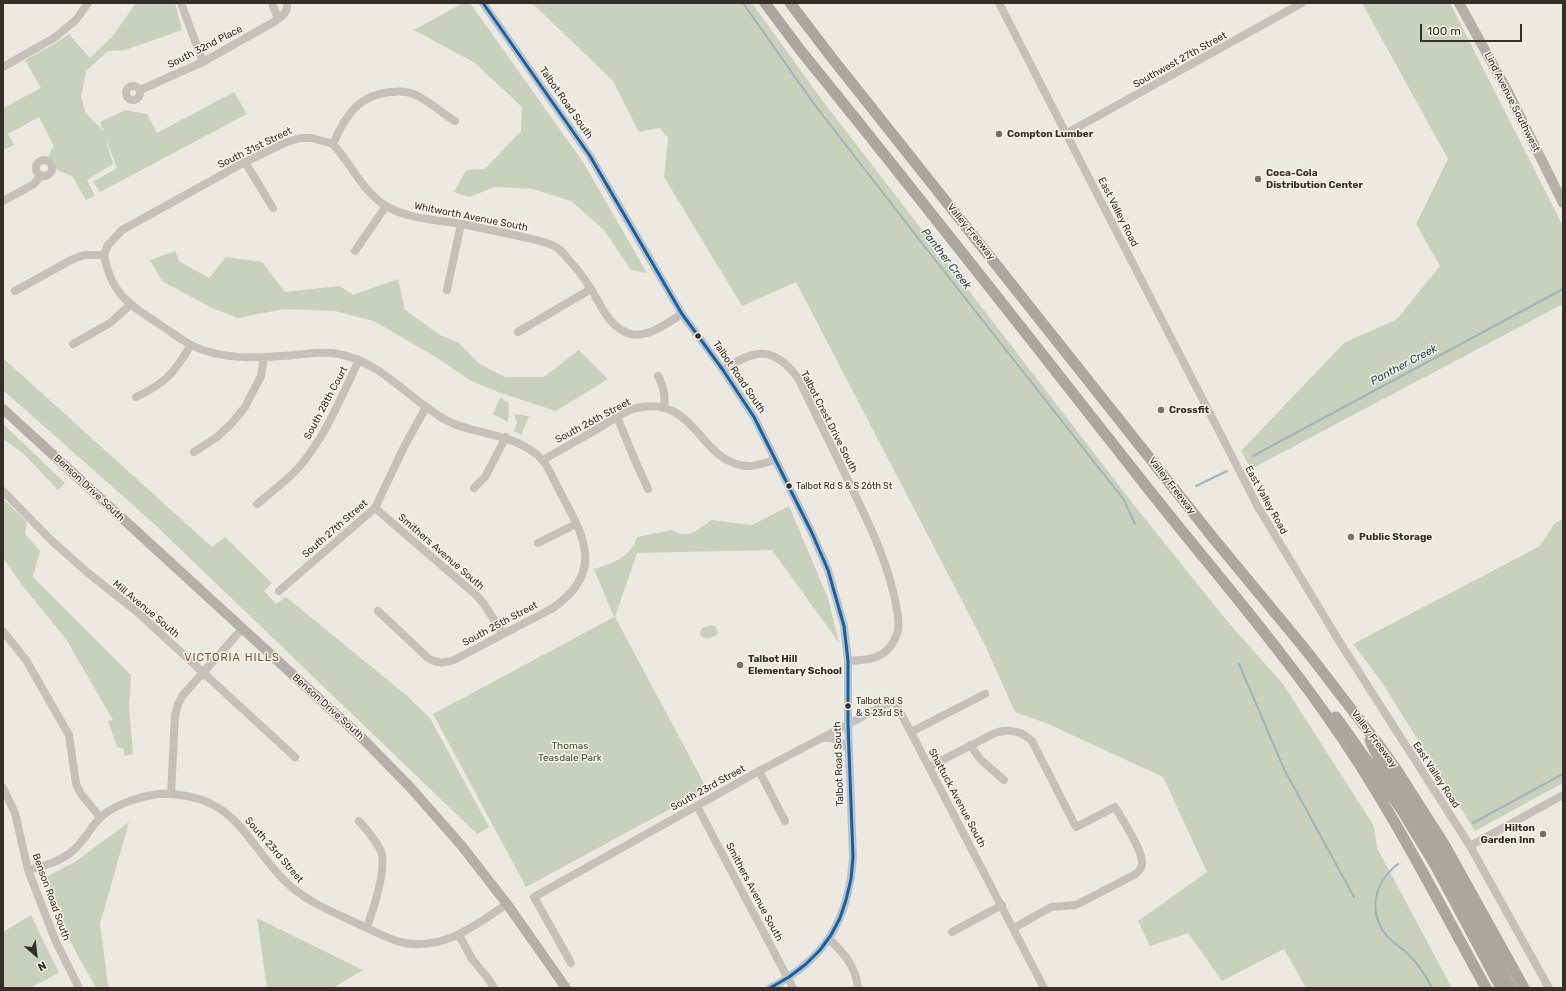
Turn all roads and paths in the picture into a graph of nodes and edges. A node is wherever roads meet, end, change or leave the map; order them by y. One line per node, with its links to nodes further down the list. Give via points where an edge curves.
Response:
1 (88, 3): 13 (street, via 76,20 54,38)
2 (181, 3): 12 (street)
3 (272, 3): 11 (street)
4 (287, 3): 11 (street, via 286,12)
5 (483, 3): 31 (street, Talbot Road South, via 590,156)
6 (765, 3): 60 (highway, Valley Freeway, via 1140,479)
7 (790, 3): 66 (highway, Valley Freeway)
8 (999, 3): 16 (street, East Valley Road)
9 (1302, 3): 16 (street, Southwest 27th Street)
10 (1459, 3): 21 (main road, Lind Avenue Southwest, via 1508,92)
11 (278, 20): 12 (street, South 32nd Place)
12 (203, 62): 14 (street, South 32nd Place)
13 (3, 66)
14 (140, 90)
15 (455, 122): 17 (street, via 408,92 383,92 369,96 360,103 341,127)
16 (1067, 134): 82 (street, East Valley Road, via 1258,507 1335,635)
17 (333, 144): 18 (street, South 31st Street, via 312,138 300,138); 22 (street, Whitworth Avenue South, via 362,184)
18 (245, 162): 23 (street); 26 (street, South 31st Street, via 122,230 108,245)
19 (41, 175): 20 (street, via 34,184)
20 (3, 201)
21 (1563, 203)
22 (386, 206): 24 (street, Whitworth Avenue South, via 408,214); 25 (street)
23 (273, 208)
24 (462, 224): 27 (street, Whitworth Avenue South, via 545,242 558,248); 28 (street)
25 (355, 251)
26 (104, 255): 29 (street, via 84,255 71,260); 30 (street, via 110,279)
27 (591, 289): 31 (street, Whitworth Avenue South, via 611,322 627,333 645,334); 32 (street)
28 (447, 290)
29 (15, 291)
30 (130, 305): 33 (street, via 110,323); 34 (street)
31 (682, 314): 37 (street, Talbot Road South)
32 (518, 332)
33 (73, 344)
34 (191, 345): 35 (street, via 219,354); 39 (street, via 169,377 155,388)
35 (264, 358): 36 (street, via 319,353 342,354); 45 (street, via 261,376 245,407 232,423)
36 (359, 360): 40 (street, via 374,367); 51 (street, South 28th Court, via 313,450 290,476)
37 (723, 370): 47 (street, Talbot Road South, via 754,417); 61 (street, Talbot Crest Drive South, via 750,355 763,353 774,356 791,369 798,378 883,554 895,599 898,633 887,651 878,657)
38 (658, 376): 41 (street, via 666,397)
39 (136, 397)
40 (426, 407): 44 (street, via 445,420); 52 (street, South 27th Street)
41 (664, 408): 43 (street, South 26th Street, via 635,408); 47 (street, South 26th Street, via 682,416 709,446 728,461 752,466)
42 (3, 409): 57 (main road, Benson Drive South)
43 (617, 417): 46 (street, South 26th Street); 49 (street)
44 (506, 437): 46 (street); 48 (street, via 485,477)
45 (194, 452)
46 (543, 460): 53 (street, South 25th Street)
47 (775, 460): 61 (street, Talbot Road South, via 828,570 844,626)
48 (474, 488)
49 (648, 489)
50 (3, 492): 62 (street, Mill Avenue South, via 51,540)
51 (257, 504)
52 (376, 508): 55 (street, South 27th Street); 59 (street, Smithers Avenue South, via 476,595)
53 (576, 524): 54 (street); 59 (street, South 25th Street, via 584,545 582,574 569,593 553,608)
54 (538, 543)
55 (279, 591)
56 (378, 610): 59 (street, South 25th Street, via 435,662 445,663 454,660)
57 (242, 629): 62 (street); 84 (main road, Benson Drive South, via 405,782 461,845)
58 (3, 631): 79 (street, via 26,660 69,735 76,784)
59 (503, 634)
60 (1272, 640): 91 (highway, Valley Freeway, via 1373,785); 103 (highway, via 1282,646 1309,679 1401,809 1435,865)
61 (848, 661): 65 (street, Talbot Road South)
62 (204, 672): 71 (street, Mill Avenue South); 76 (street, via 178,704 175,716)
63 (984, 694): 67 (street)
64 (894, 700): 65 (street, South 23rd Street); 67 (street, Shattuck Avenue South)
65 (848, 724): 68 (street, South 23rd Street); 70 (street, Talbot Road South)
66 (1363, 725): 104 (highway, via 1376,756 1420,824); 105 (highway, Valley Freeway, via 1396,769 1444,844)
67 (911, 732): 72 (street, Shattuck Avenue South)
68 (822, 738): 70 (street, via 830,737 840,741); 73 (street, South 23rd Street)
69 (970, 745): 72 (street); 74 (street); 87 (street, via 1003,730 1026,735 1032,741 1076,827 1116,807 1141,853 1142,864 1134,875 1076,904 1051,907)
70 (849, 750): 90 (street, Talbot Road South, via 852,876 843,912)
71 (295, 757)
72 (929, 767): 85 (street, Shattuck Avenue South)
73 (759, 771): 78 (street, South 23rd Street); 81 (street)
74 (1004, 780)
75 (3, 788): 83 (street, Benson Road South, via 15,813)
76 (171, 794): 79 (street, via 137,799); 86 (street, South 23rd Street, via 200,799 226,812 297,893 319,906)
77 (1563, 795): 82 (street)
78 (697, 806): 92 (street, South 23rd Street, via 534,896); 93 (street, Smithers Avenue South)
79 (100, 817): 83 (street, via 84,840 69,854 60,860)
80 (359, 821): 86 (street, via 377,844 383,860 376,900)
81 (785, 821)
82 (1470, 846): 106 (street, East Valley Road)
83 (28, 870): 94 (street, Benson Road South, via 56,942)
84 (507, 904): 89 (street, South 23rd Street); 96 (main road, Benson Drive South)
85 (1002, 905): 87 (street, Shattuck Avenue South); 88 (street)
86 (367, 927): 89 (street, South 23rd Street, via 399,941 414,944 430,943)
87 (1014, 928): 100 (street, Shattuck Avenue South)
88 (952, 932)
89 (459, 935): 95 (street, via 472,960 488,977)
90 (829, 939): 93 (street, Talbot Road South, via 814,957); 99 (street, via 848,958)
91 (1467, 953): 101 (highway); 102 (highway, Valley Freeway)
92 (571, 963)
93 (788, 979): 97 (street, Talbot Road South); 98 (street, Smithers Avenue South)
94 (79, 988)
95 (494, 988)
96 (566, 988)
97 (770, 988)
98 (793, 988)
99 (858, 988)
100 (1044, 988)
101 (1482, 988)
102 (1486, 988)
103 (1502, 988)
104 (1511, 988)
105 (1524, 988)
106 (1549, 988)

